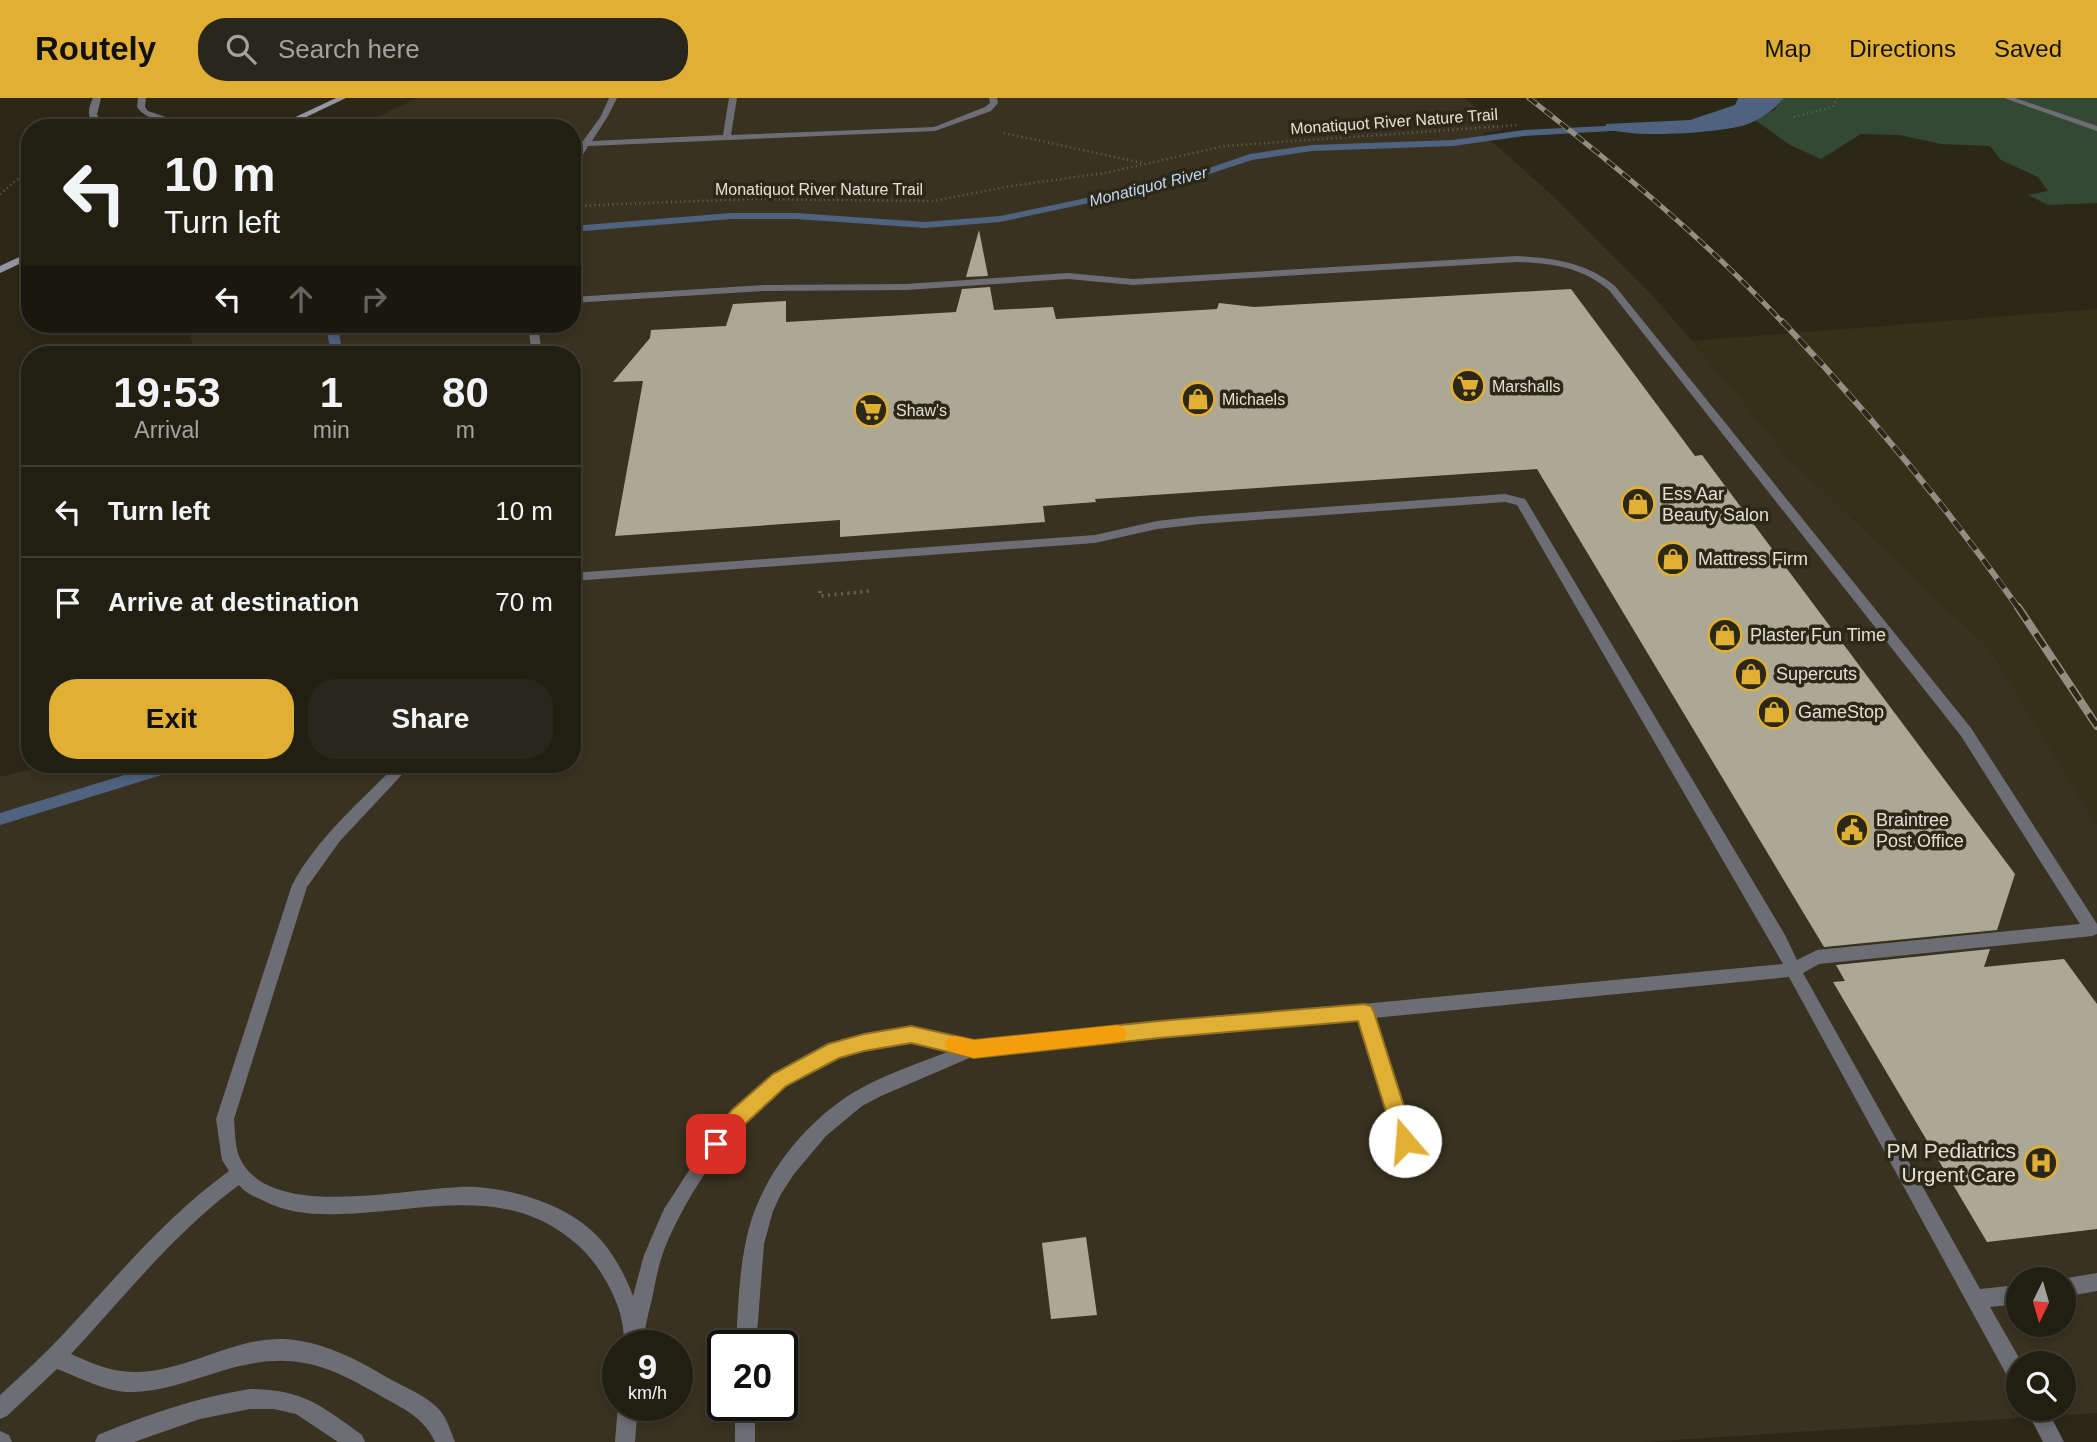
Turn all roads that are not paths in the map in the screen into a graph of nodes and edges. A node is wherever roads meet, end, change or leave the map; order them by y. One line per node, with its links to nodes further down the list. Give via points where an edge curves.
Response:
1 (97, 98): 8 (lane, via 91,111)
2 (142, 98): 9 (lane, via 145,113)
3 (342, 98): 10 (street)
4 (612, 98): 13 (lane, via 603,121)
5 (733, 98): 12 (lane)
6 (993, 98): 12 (lane, via 992,106 935,128)
7 (2008, 98): 11 (lane)
8 (94, 119)
9 (165, 119)
10 (296, 119)
11 (2097, 129)
12 (727, 138): 13 (lane)
13 (582, 145)
14 (21, 259): 15 (street)
15 (0, 270)
16 (581, 299): 19 (lane, via 1068,276 1133,282 1517,259 1580,266 1612,288 1966,732)
17 (581, 576): 20 (lane, via 1095,539 1170,523 1516,499 1524,505)
18 (396, 773): 24 (lane, via 329,842 300,885 229,1104 224,1136 228,1157)
19 (2094, 933): 20 (lane, via 1817,957)
20 (1793, 970): 21 (lane); 28 (lane)
21 (1364, 1012): 22 (lane); 23 (lane)
22 (974, 1049): 30 (lane, via 911,1034 864,1042 817,1059 766,1091 716,1144 670,1215 653,1255); 31 (lane, via 849,1105 798,1155 759,1226)
23 (1405, 1141)
24 (240, 1174): 29 (lane, via 277,1201 302,1206 475,1196 540,1209 593,1245 617,1281); 33 (lane, via 180,1222)
25 (2097, 1282): 26 (lane)
26 (2076, 1286)
27 (2006, 1295): 28 (lane)
28 (1975, 1298): 32 (lane)
29 (633, 1330)
30 (637, 1330)
31 (747, 1330)
32 (2006, 1354)
33 (54, 1358): 34 (lane); 40 (lane, via 129,1382 165,1378 261,1351 301,1351 332,1358 425,1410)
34 (0, 1409)
35 (627, 1421): 41 (lane)
36 (745, 1421): 42 (lane)
37 (2043, 1421): 43 (lane)
38 (105, 1442): 39 (lane, via 213,1406 259,1398 299,1405)
39 (355, 1442)
40 (445, 1442)
41 (625, 1442)
42 (745, 1442)
43 (2054, 1442)

